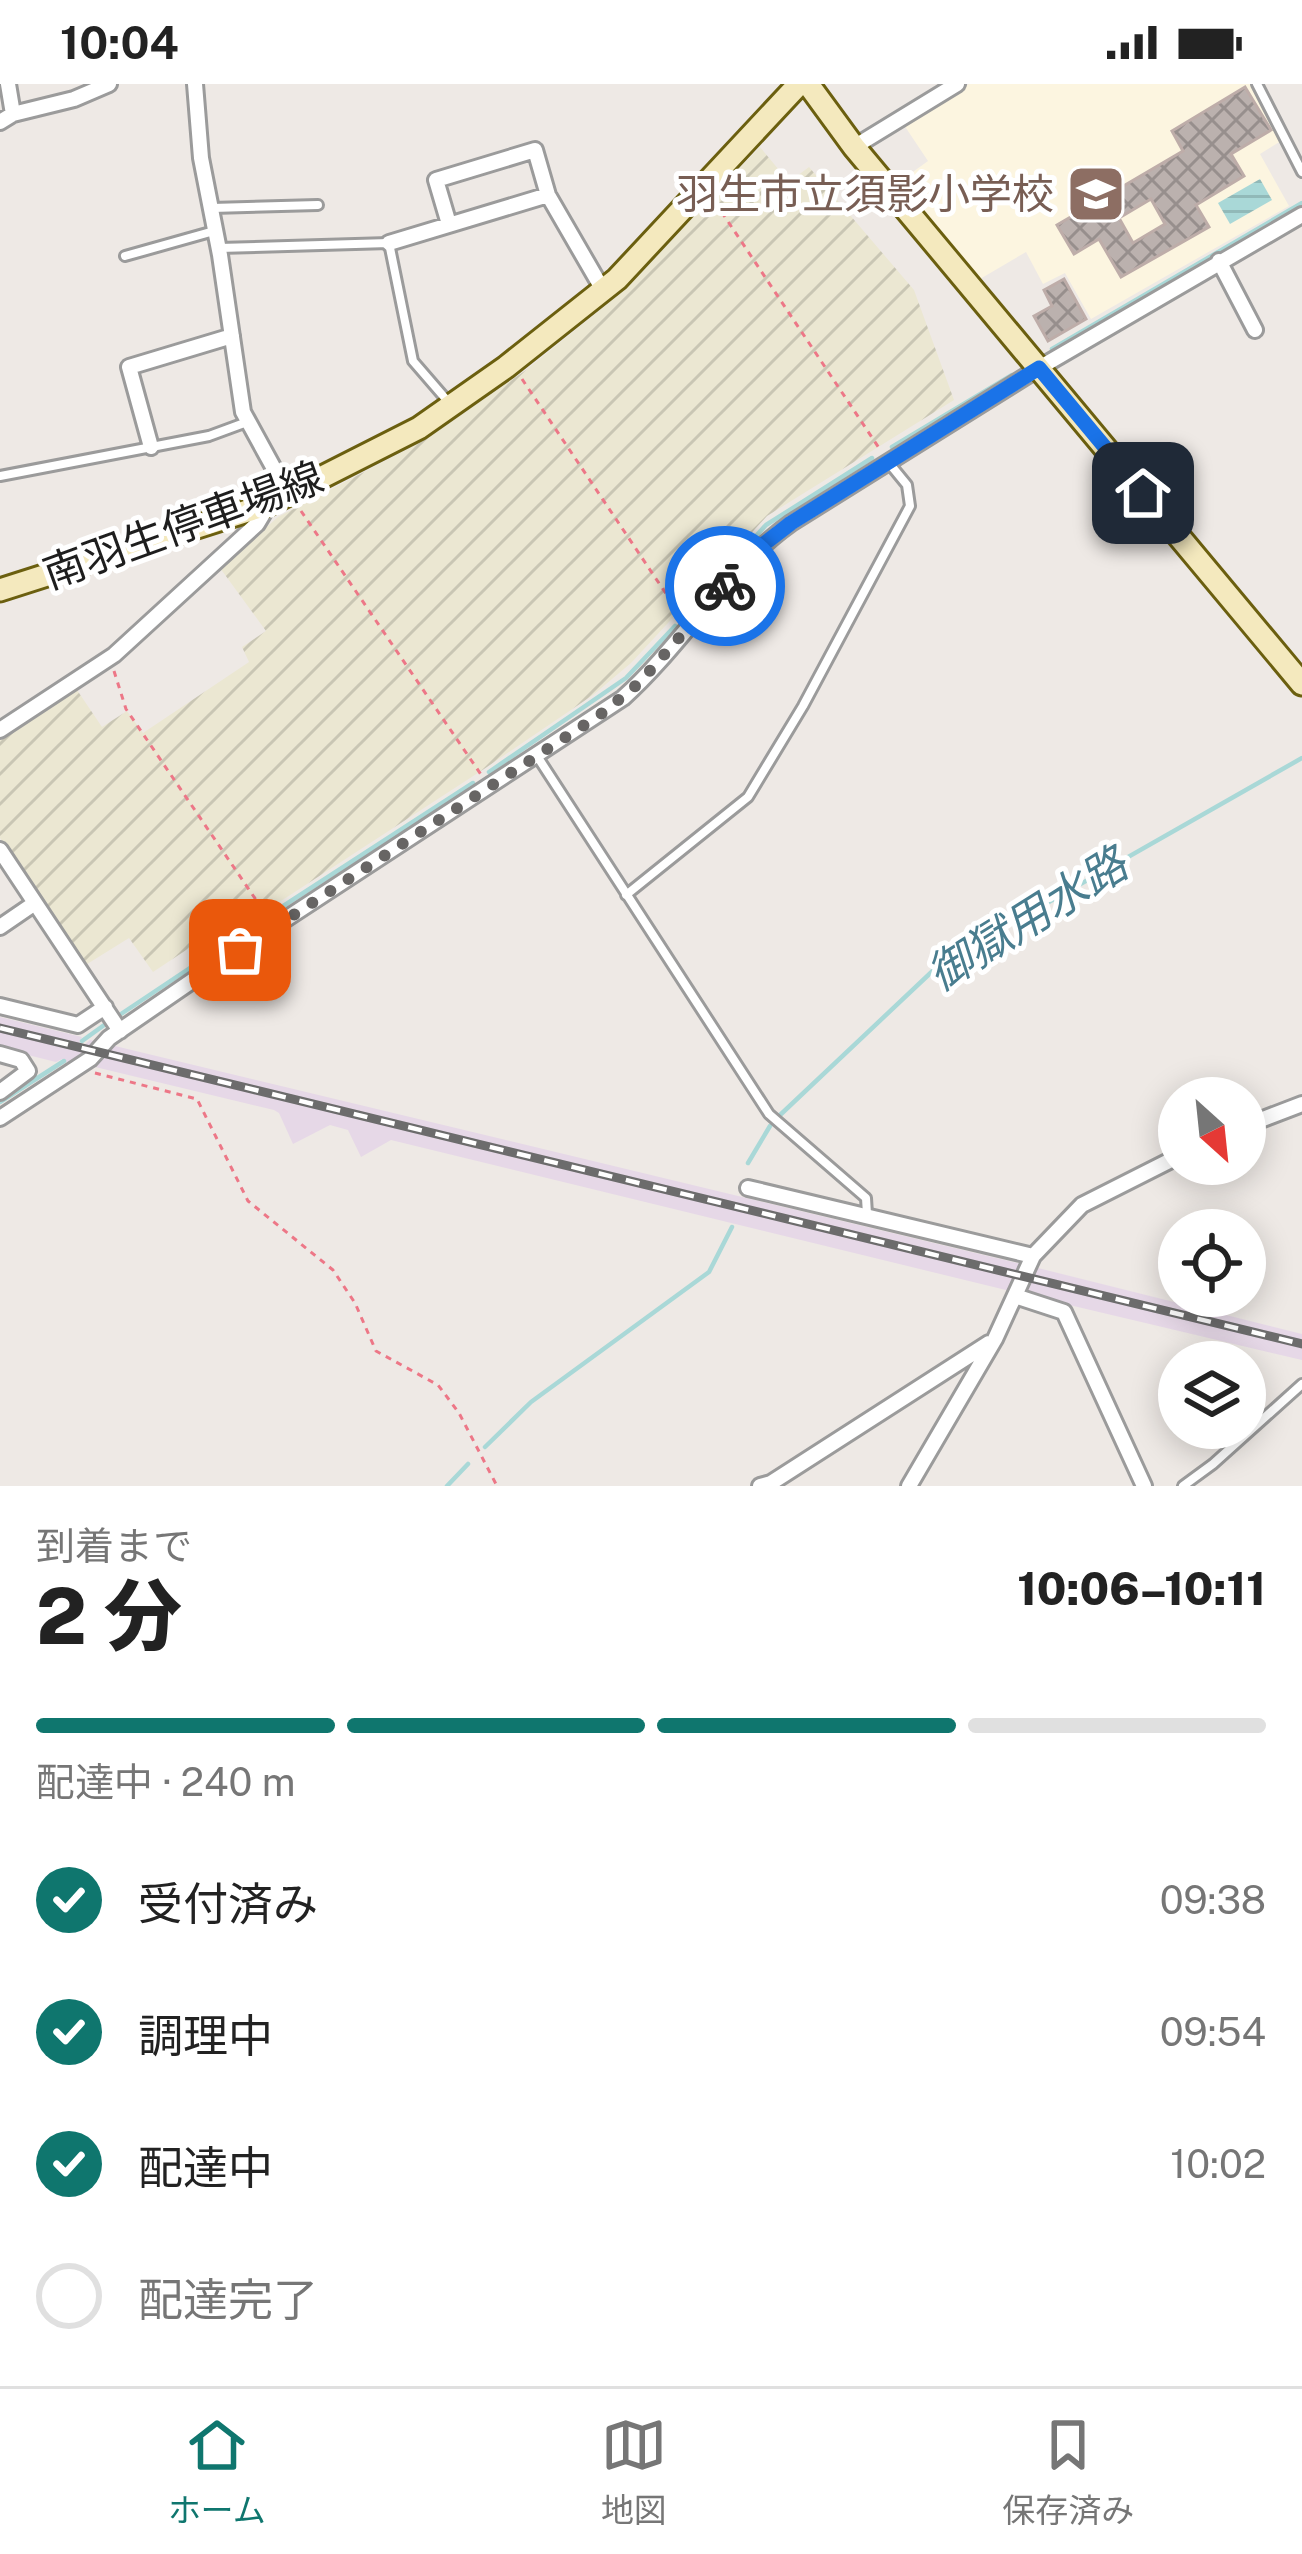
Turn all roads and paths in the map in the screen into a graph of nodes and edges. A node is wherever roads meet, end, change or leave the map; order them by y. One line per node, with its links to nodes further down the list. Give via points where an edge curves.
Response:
1 (8, 84): 7 (street)
2 (109, 84): 7 (street)
3 (195, 84): 13 (street)
4 (803, 84): 8 (main road, 南羽生停車場線); 10 (main road, 南羽生停車場線)
5 (957, 84): 8 (street)
6 (1257, 84): 9 (lane)
7 (6, 118)
8 (854, 147): 25 (main road, 南羽生停車場線)
9 (1302, 172)
10 (704, 185): 21 (main road, 南羽生停車場線); 29 (path)
11 (548, 195): 15 (street); 15 (street, via 535,150 436,180); 21 (street)
12 (318, 205): 13 (lane)
13 (211, 208): 16 (street)
14 (1302, 215): 20 (street)
15 (449, 224): 17 (street)
16 (215, 230): 18 (street); 19 (lane)
17 (389, 243): 18 (lane); 26 (lane, via 412,361)
18 (219, 248): 23 (street)
19 (124, 256)
20 (1219, 261): 22 (street); 25 (street)
21 (604, 290): 24 (main road, 南羽生停車場線)
22 (1255, 329)
23 (232, 336): 27 (street); 28 (street, via 129,368)
24 (510, 364): 26 (main road, 南羽生停車場線); 33 (path)
25 (1039, 368): 29 (street); 35 (main road, 南羽生停車場線)
26 (452, 406): 31 (main road, 南羽生停車場線)
27 (247, 422): 28 (lane); 31 (street)
28 (151, 447): 30 (lane)
29 (888, 462): 33 (street, via 773,536); 40 (lane, via 907,485 910,506 803,706 748,796)
30 (0, 476)
31 (279, 500): 32 (main road, 南羽生停車場線); 34 (street); 38 (path)
32 (0, 590)
33 (691, 626): 37 (street, via 623,698)
34 (105, 660): 36 (street); 42 (path, via 127,711)
35 (1302, 684)
36 (0, 730)
37 (537, 756): 38 (street); 40 (lane)
38 (489, 787): 42 (street)
39 (0, 850): 41 (street)
40 (626, 896): 55 (lane, via 769,1114 866,1198)
41 (35, 903): 43 (street); 45 (street)
42 (274, 926): 46 (street)
43 (0, 927)
44 (0, 1006): 45 (street, via 78,1025)
45 (105, 1007): 46 (street)
46 (121, 1030): 48 (street)
47 (0, 1054): 49 (street, via 28,1071)
48 (76, 1068): 51 (street); 60 (path, via 197,1099 248,1201 333,1270 376,1351 438,1384)
49 (0, 1092)
50 (1302, 1104): 52 (street)
51 (0, 1118)
52 (1266, 1118)
53 (1158, 1166): 56 (street, via 1082,1204)
54 (748, 1188): 55 (street)
55 (867, 1216): 56 (street)
56 (1033, 1256): 57 (street)
57 (1015, 1296): 58 (street); 63 (street, via 1064,1312)
58 (995, 1339): 61 (street); 62 (street)
59 (1302, 1384): 64 (lane)
60 (497, 1486)
61 (760, 1486)
62 (909, 1486)
63 (1144, 1486)
64 (1183, 1486)

